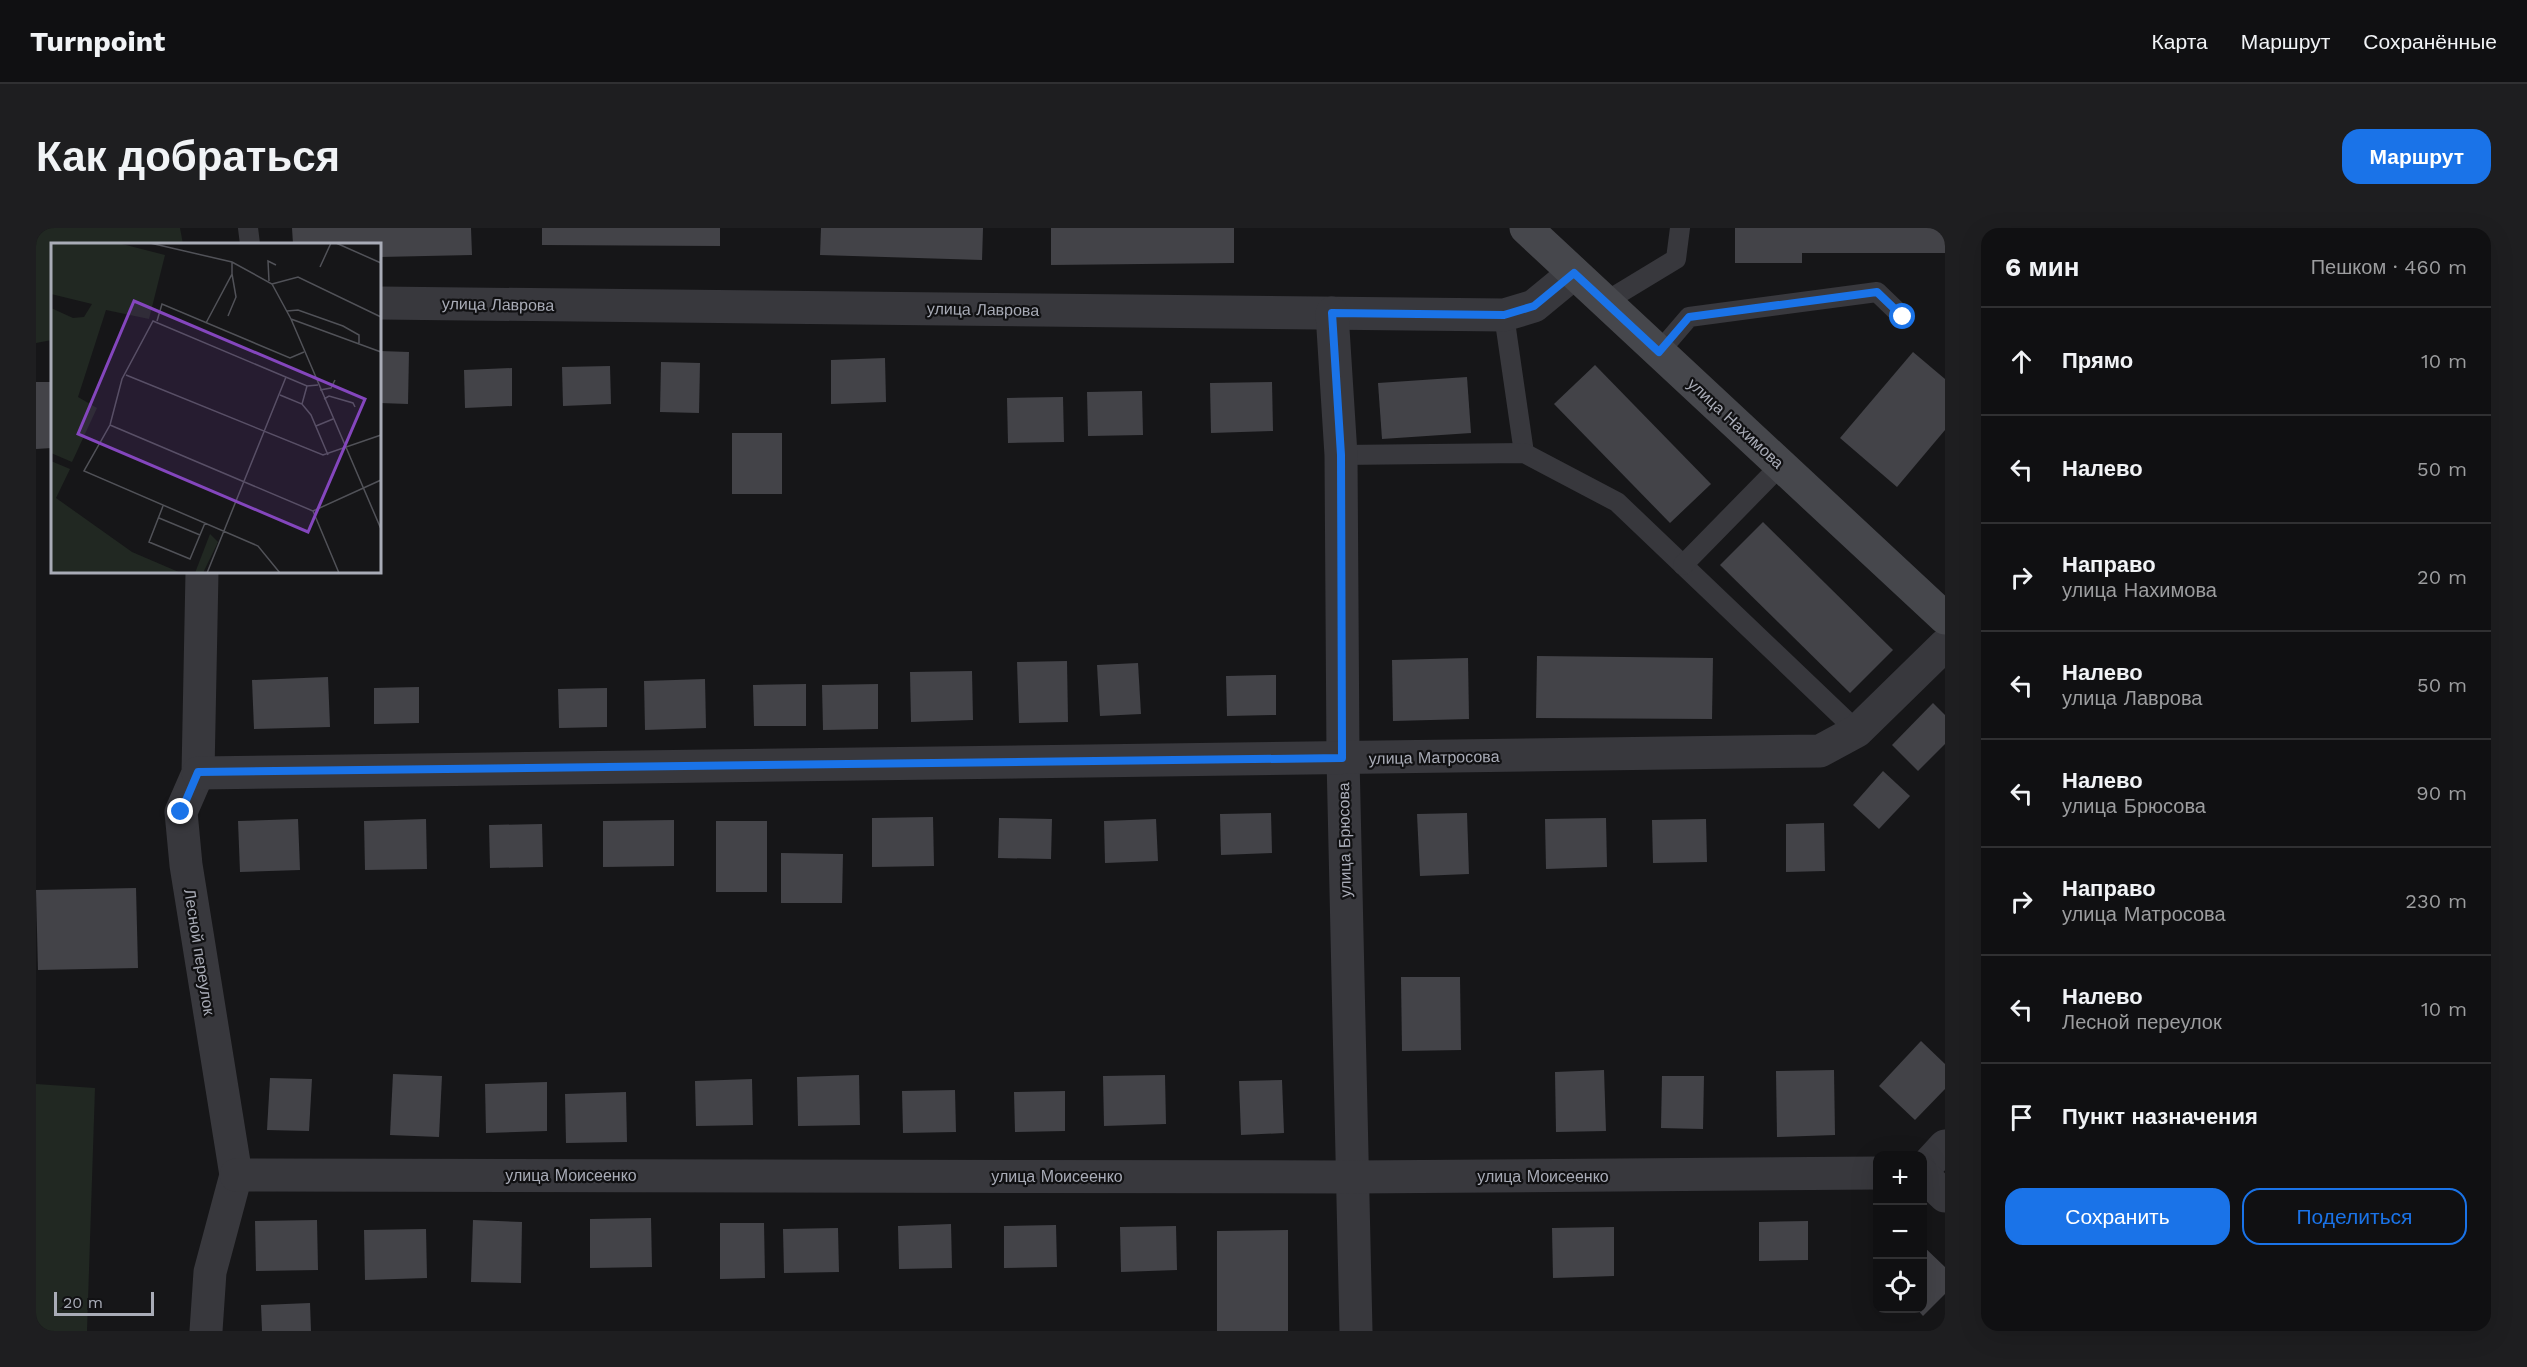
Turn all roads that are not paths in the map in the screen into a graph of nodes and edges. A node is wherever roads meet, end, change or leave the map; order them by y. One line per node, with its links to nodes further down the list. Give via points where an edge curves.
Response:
1 (248, 228): 4 (lane)
2 (1526, 228): 5 (street, улица Нахимова)
3 (1680, 228): 6 (lane, via 1676,259)
4 (250, 243)
5 (1574, 273): 6 (street, улица Нахимова); 9 (street, улица Лаврова, via 1534,306)
6 (1605, 302): 11 (street, улица Нахимова)
7 (381, 303): 8 (street, улица Лаврова)
8 (1332, 313): 9 (street, улица Лаврова); 13 (street, улица Брюсова)
9 (1504, 315): 12 (lane)
10 (1903, 317): 11 (lane, via 1877,292 1689,317)
11 (1659, 352): 14 (street, улица Нахимова)
12 (1524, 453): 13 (lane); 15 (lane, via 1617,502)
13 (1341, 455): 20 (street, улица Брюсова)
14 (1781, 465): 15 (lane); 17 (street, улица Нахимова)
15 (1683, 565): 19 (lane)
16 (201, 573): 21 (street, Лесной переулок)
17 (1945, 618)
18 (1945, 645): 19 (street, улица Матросова)
19 (1857, 731): 20 (street, улица Матросова, via 1820,751)
20 (1342, 758): 21 (street, улица Матросова); 27 (street, улица Брюсова)
21 (198, 772): 25 (street, Лесной переулок, via 181,812 186,865)
22 (1945, 1146): 23 (street)
23 (1927, 1167)
24 (1873, 1173): 27 (street, улица Моисеенко)
25 (236, 1174): 27 (street, улица Моисеенко); 29 (street, Лесной переулок, via 210,1272)
26 (1927, 1176): 28 (street)
27 (1352, 1177): 30 (street, улица Брюсова)
28 (1945, 1196)
29 (206, 1331)
30 (1356, 1331)

